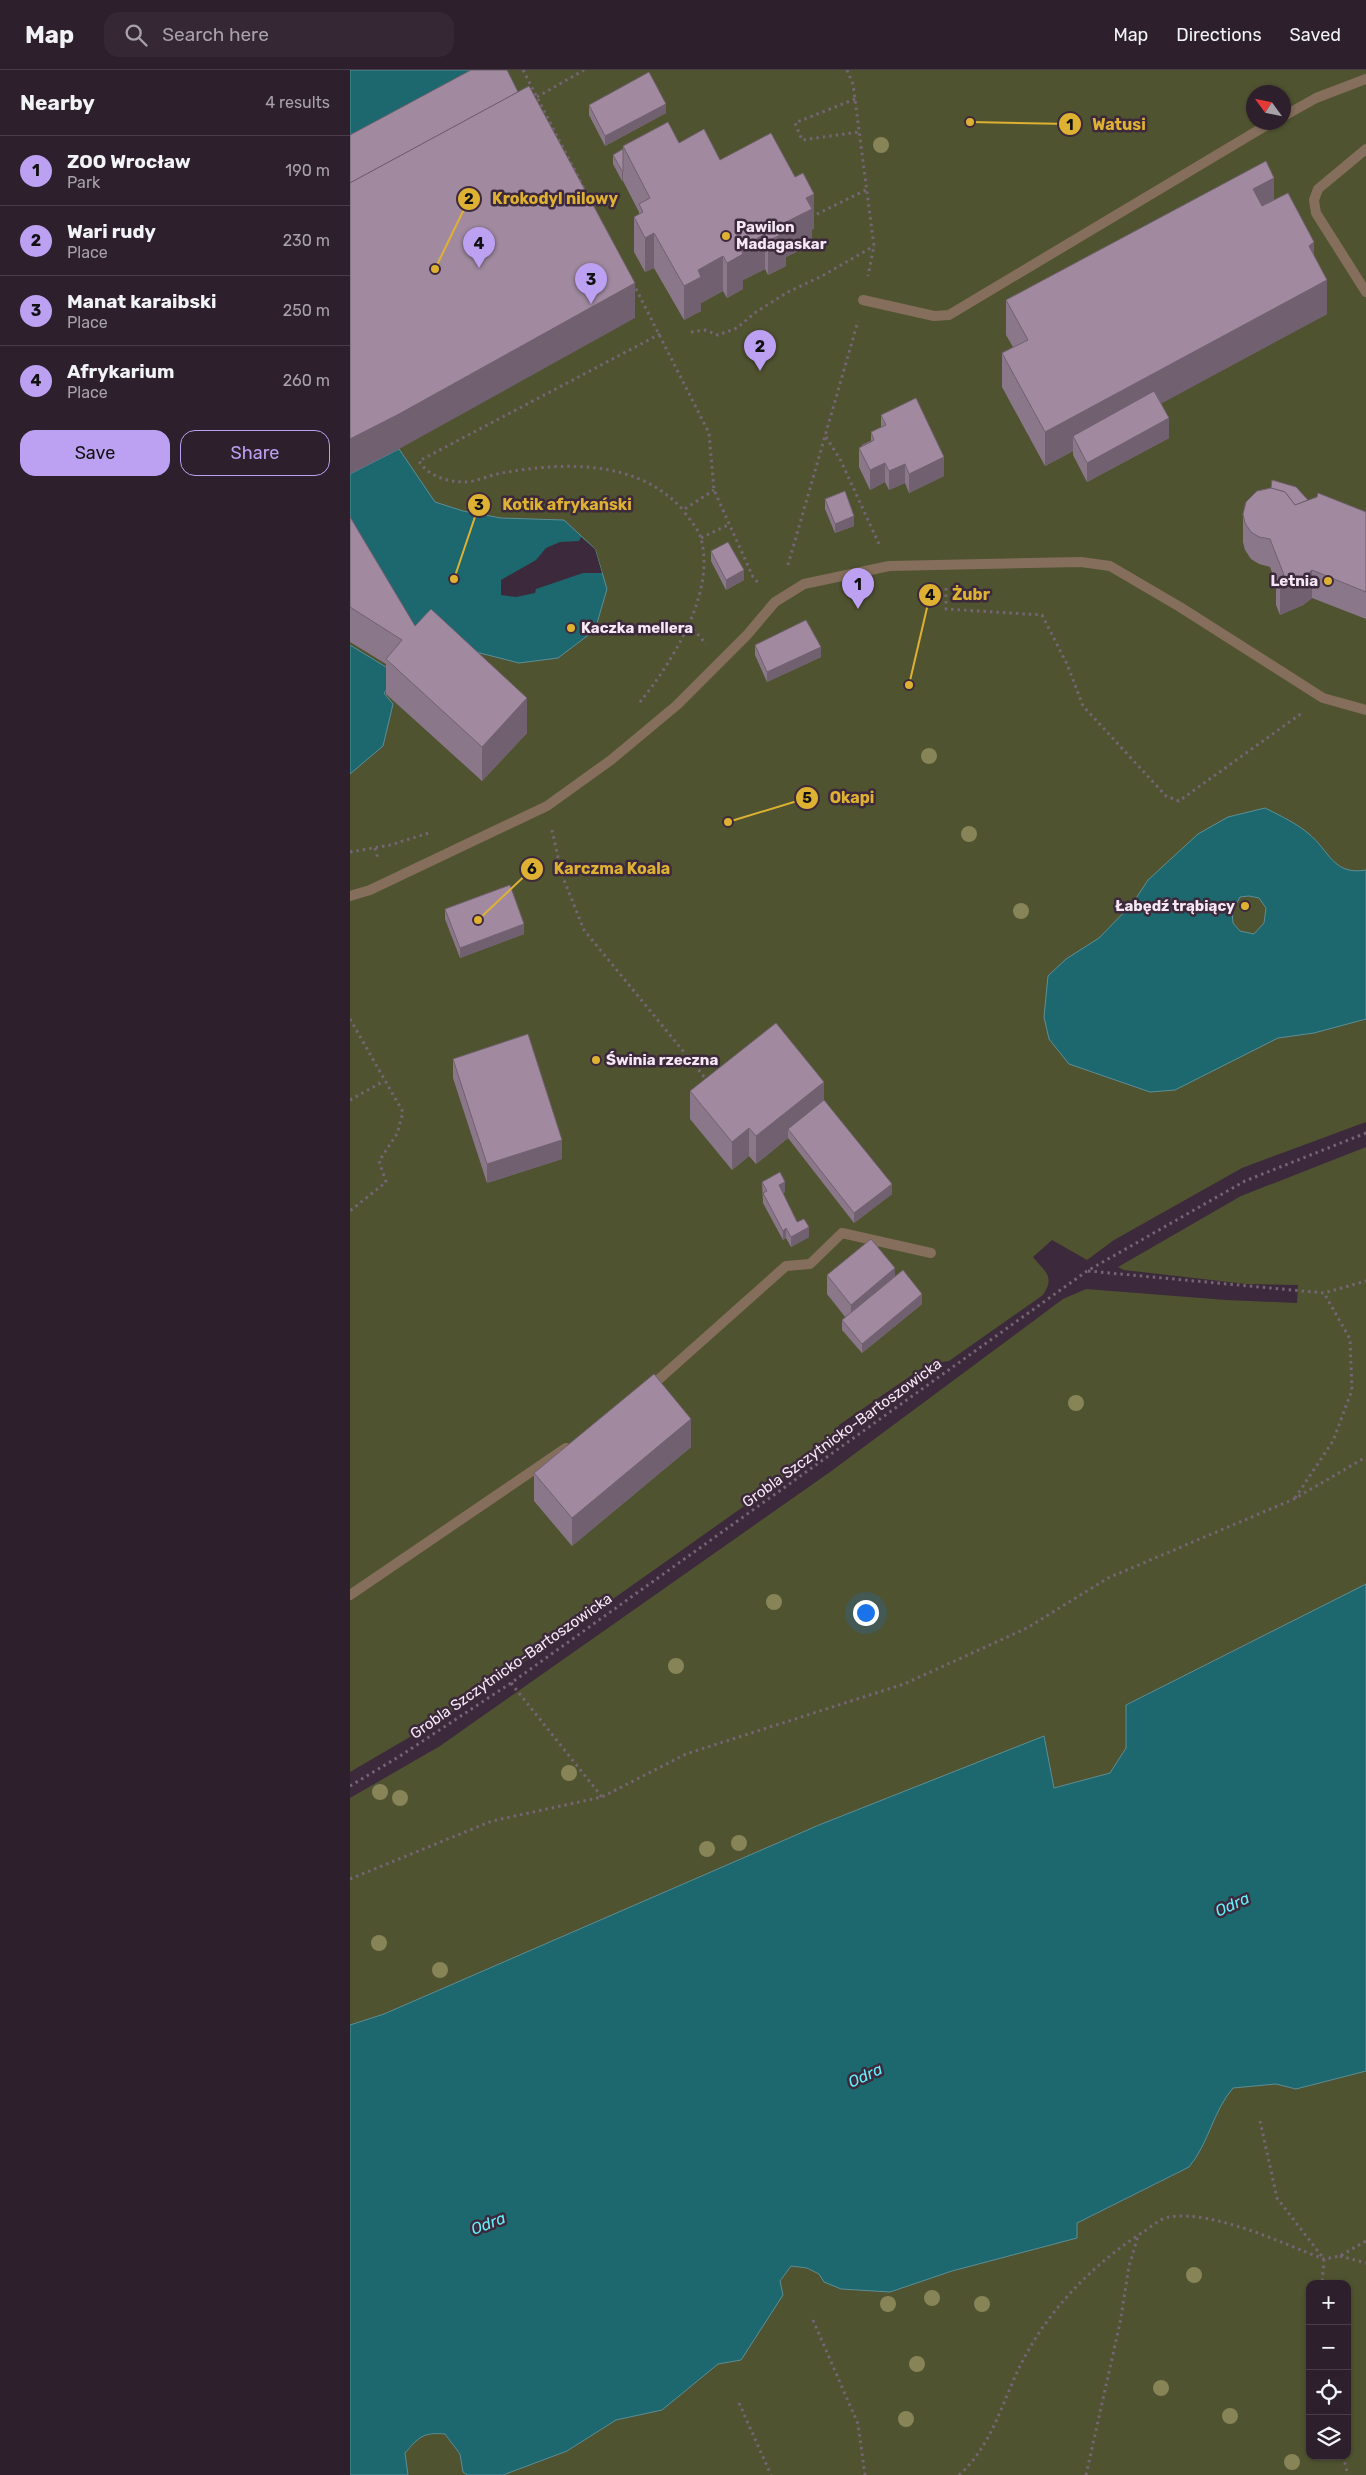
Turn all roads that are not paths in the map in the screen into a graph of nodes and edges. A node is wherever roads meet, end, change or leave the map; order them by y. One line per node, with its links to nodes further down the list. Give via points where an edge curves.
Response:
1 (1366, 79): 2 (lane, via 1316,98)
2 (1291, 112)
3 (1259, 130): 6 (lane, via 949,315 934,316)
4 (1366, 149): 5 (lane, via 1318,188 1314,200 1316,213)
5 (1366, 292)
6 (863, 300)
7 (1366, 710): 8 (lane, via 1323,698 1110,566 1081,562 889,566 804,584 775,602 677,705 611,760 547,806 370,890)
8 (350, 896)
9 (931, 1252): 10 (lane, via 842,1233 810,1264 786,1266)
10 (639, 1396)
11 (577, 1440): 12 (lane)
12 (350, 1595)

